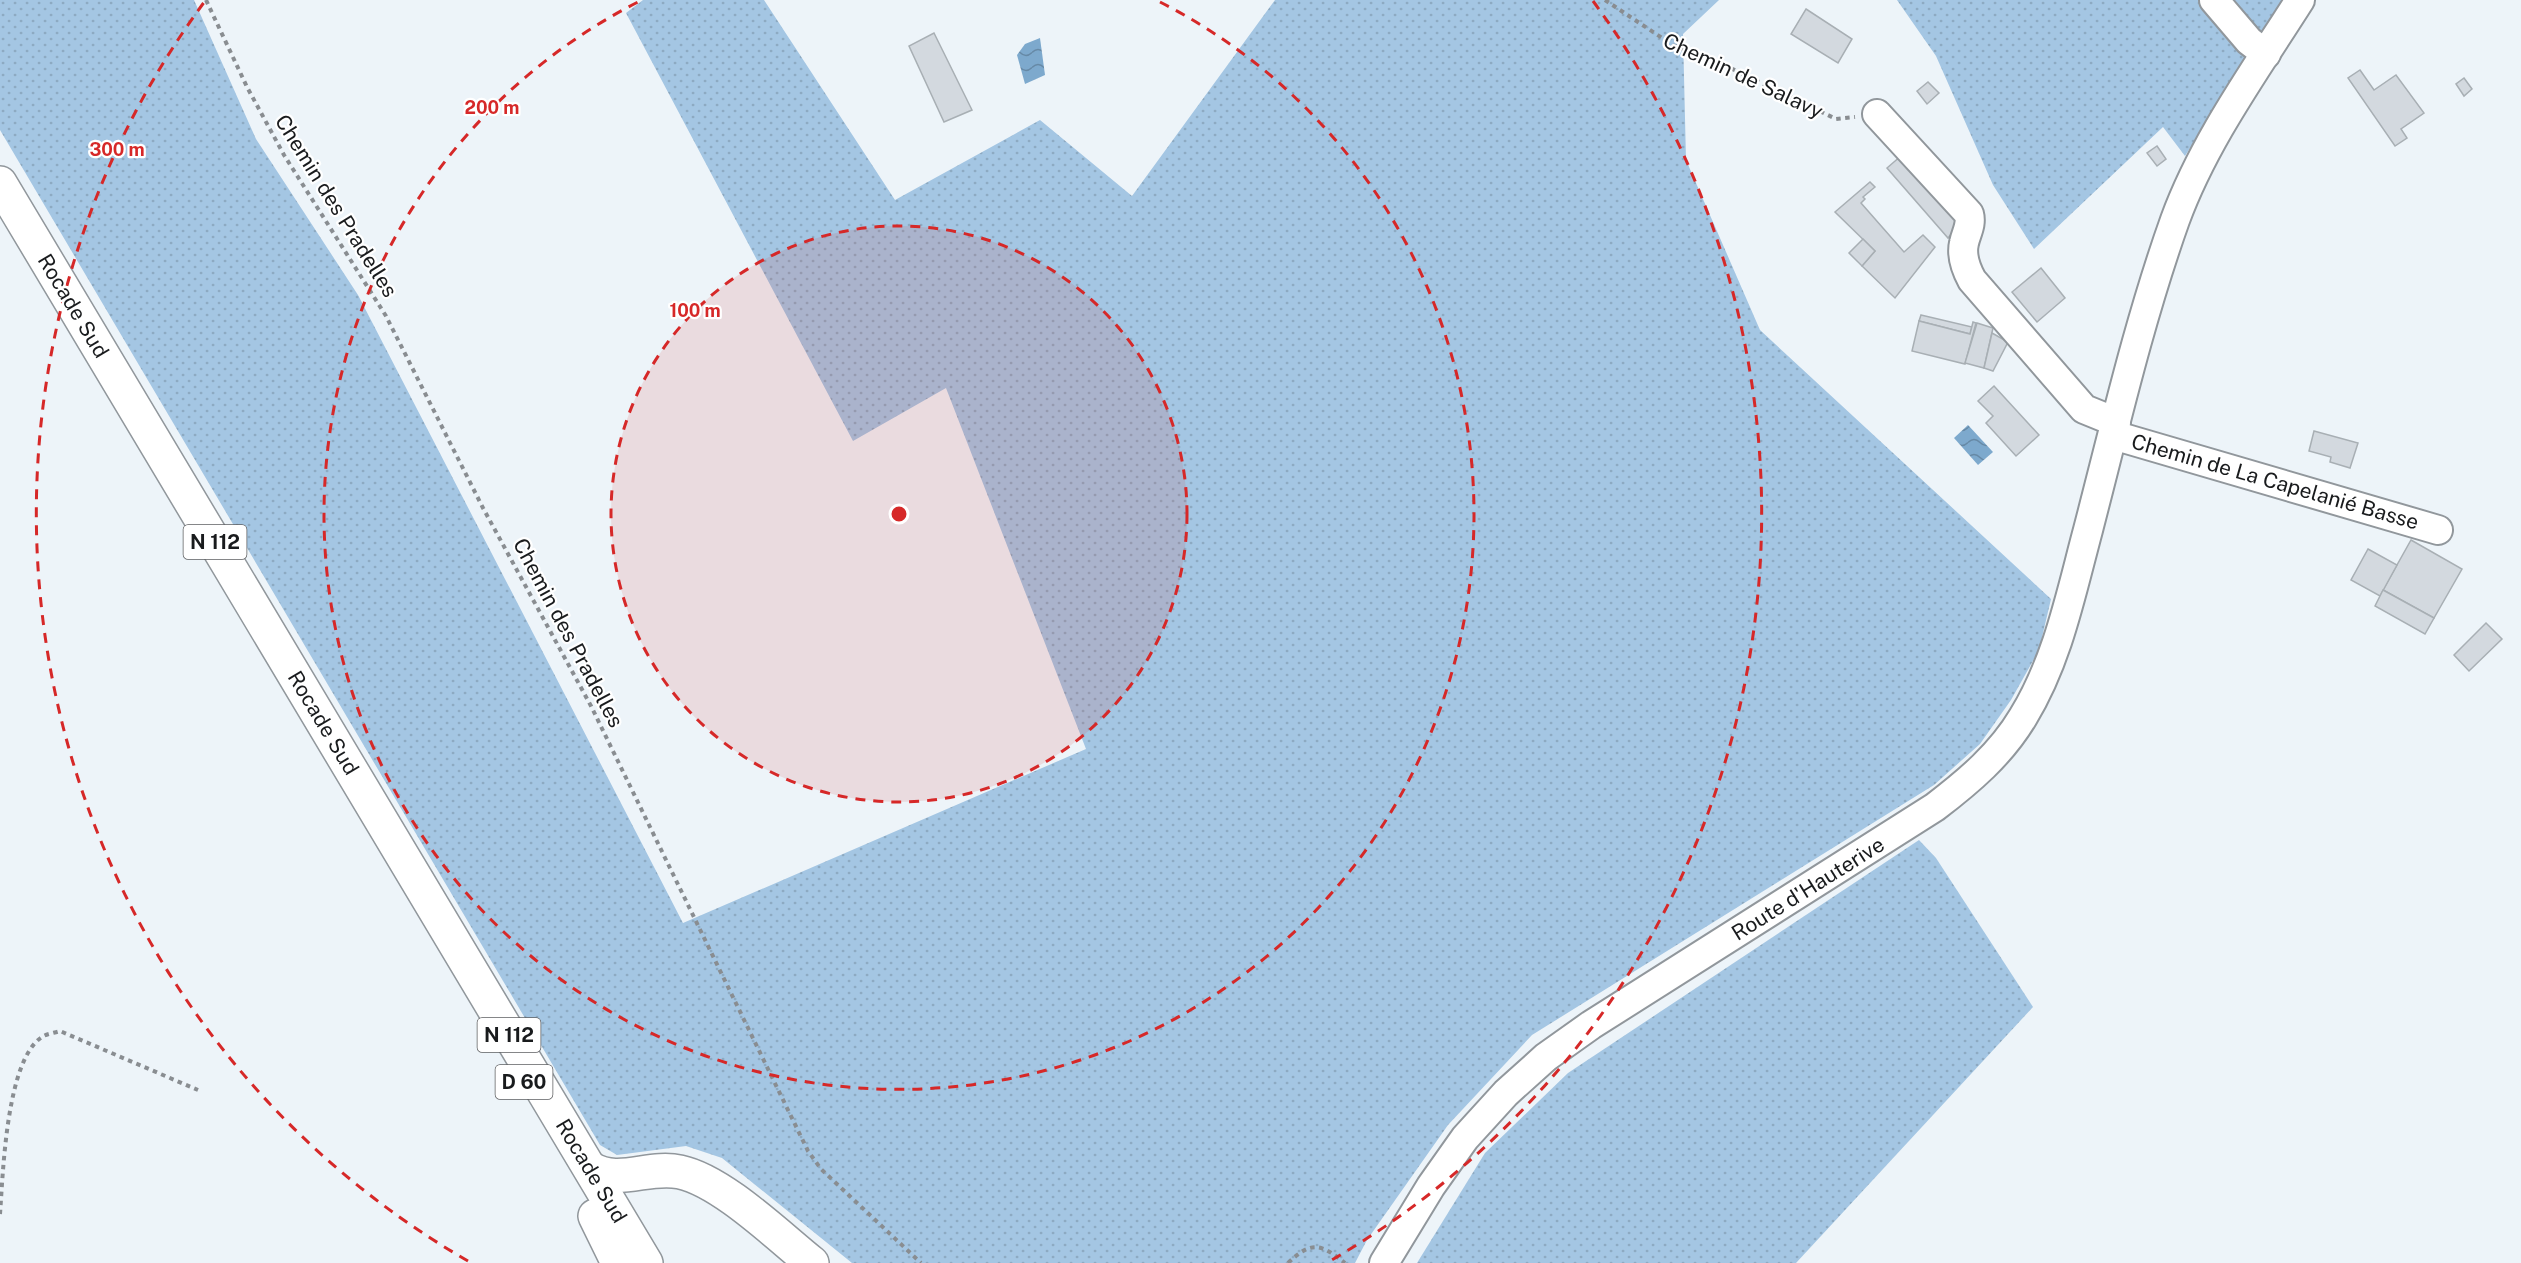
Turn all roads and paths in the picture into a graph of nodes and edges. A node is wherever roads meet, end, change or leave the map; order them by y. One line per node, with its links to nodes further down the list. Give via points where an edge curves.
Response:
1 (206, 0): 17 (path, Chemin des Pradelles, via 284,155 386,316 483,508 591,706 808,1151 821,1169)
2 (1605, 0): 6 (path, Chemin de Salavy, via 1674,46 1718,62 1836,119)
3 (2214, 0): 5 (street, via 2249,41)
4 (2300, 0): 5 (street, Route d'Hauterive)
5 (2266, 54): 8 (street, Route d'Hauterive, via 2216,135 2176,219)
6 (1876, 114): 8 (street, via 1969,214 1963,245 1972,280 2085,409)
7 (0, 183): 10 (main road, Rocade Sud / N 112)
8 (2114, 428): 9 (street, Chemin de La Capelanié Basse); 20 (street, Route d'Hauterive, via 2046,674 2023,718 1993,757 1935,807 1546,1057 1465,1138)
9 (2438, 530)
10 (429, 902): 12 (main road, Rocade Sud / N 112); 14 (main road, D 60)
11 (198, 1090): 13 (path, via 60,1031 42,1037 26,1055 7,1120)
12 (590, 1168): 15 (main road, Rocade Sud / N 112); 16 (main road, via 598,1174 616,1177 665,1171 700,1179)
13 (0, 1214)
14 (618, 1263)
15 (646, 1263)
16 (812, 1263)
17 (921, 1263)
18 (1288, 1263): 19 (path, via 1315,1246)
19 (1346, 1263)
20 (1384, 1263)

